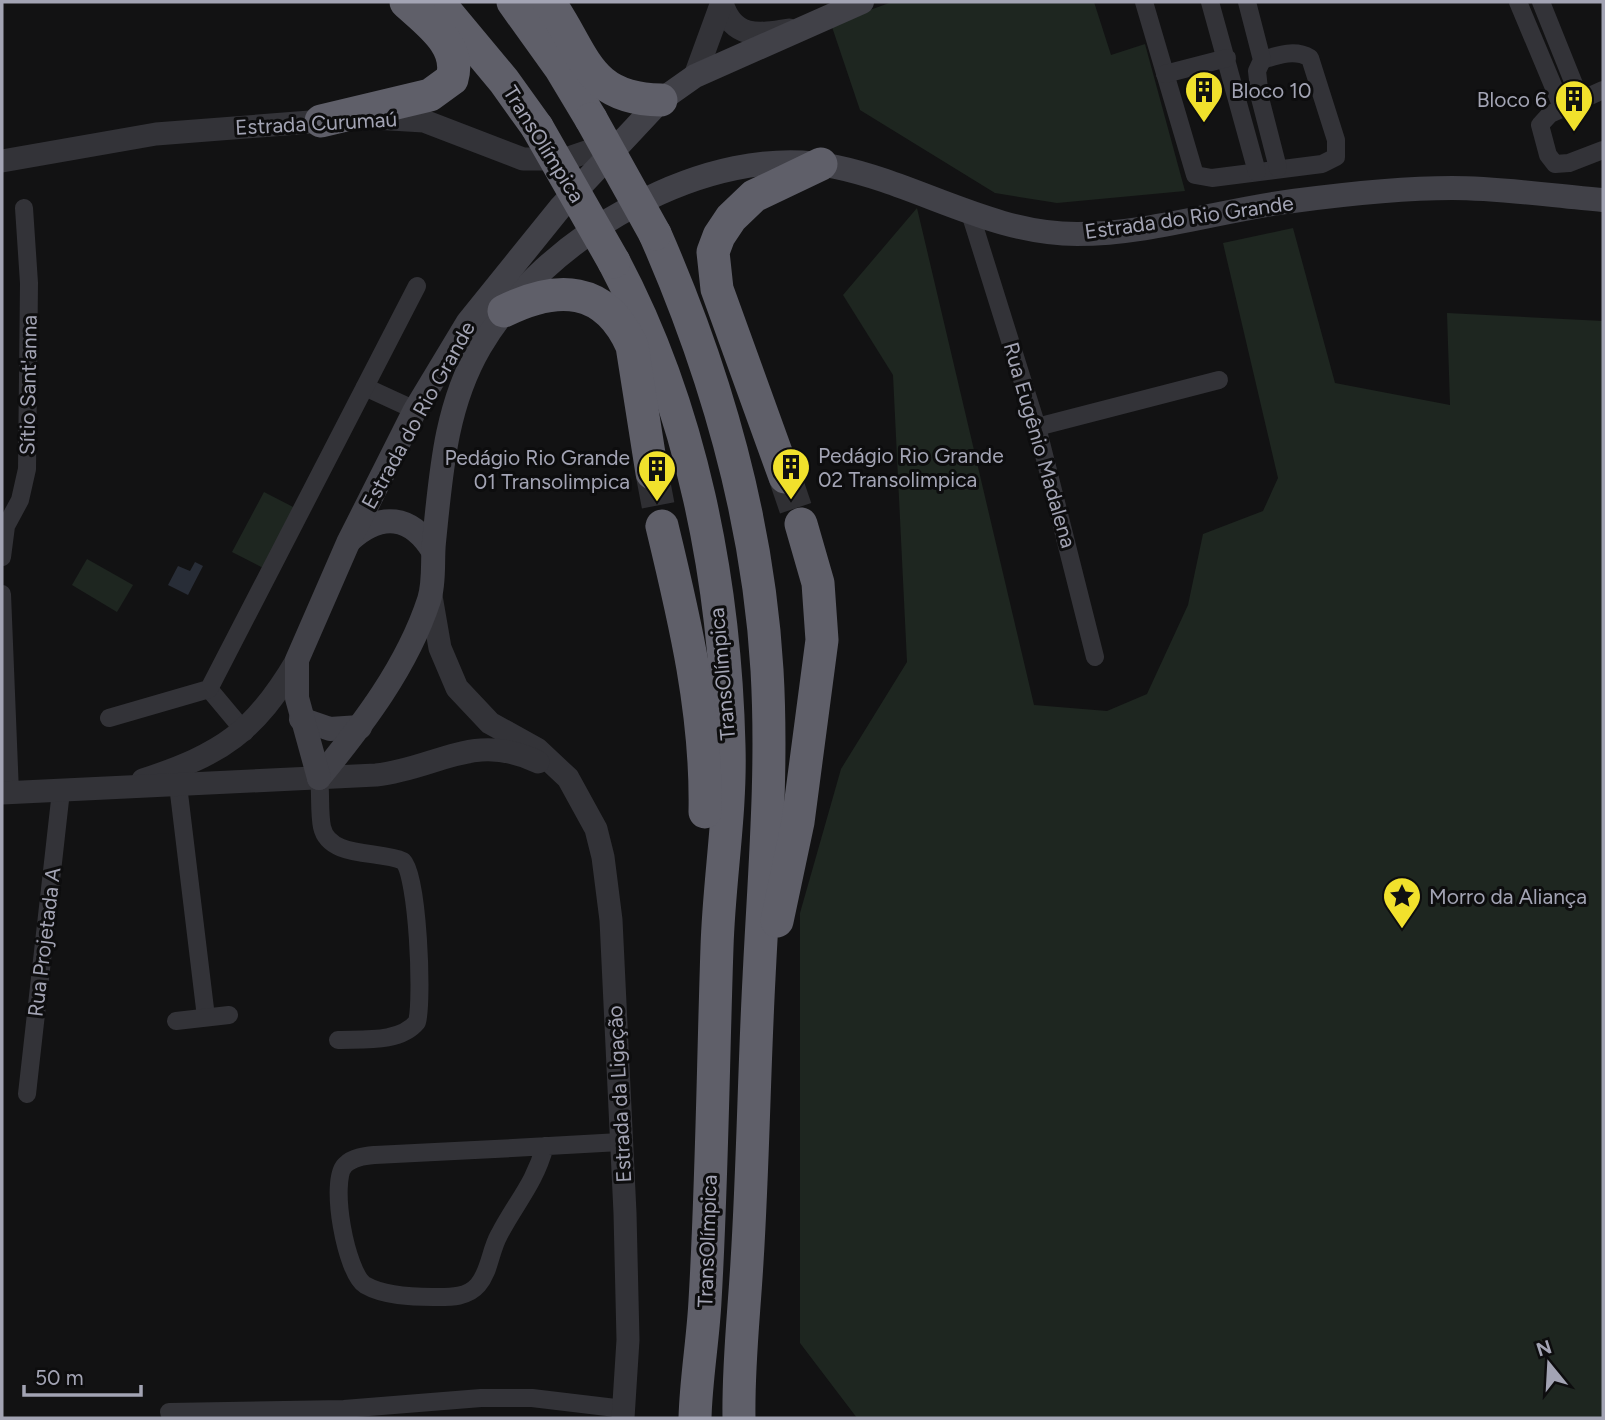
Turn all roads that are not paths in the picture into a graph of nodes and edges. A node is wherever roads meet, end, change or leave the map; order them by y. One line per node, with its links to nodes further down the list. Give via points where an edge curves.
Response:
1 (406, 2): 21 (highway, via 452,52 452,79 430,95)
2 (438, 2): 60 (highway, TransOlímpica, bridge, via 537,127 614,262 674,404 702,512 719,615 729,748)
3 (513, 2): 61 (highway, TransOlímpica, bridge, via 561,69 655,234 719,398 760,600 767,669 769,792)
4 (549, 2): 19 (highway, via 600,84 640,100)
5 (722, 2): 12 (street, via 730,20 744,33); 16 (street)
6 (862, 2): 12 (main road, Estrada do Rio Grande)
7 (1144, 2): 15 (street)
8 (1210, 2): 13 (street)
9 (1247, 2): 14 (street)
10 (1518, 2): 20 (street)
11 (1541, 2): 18 (street)
12 (794, 30): 16 (main road, Estrada do Rio Grande)
13 (1227, 58): 15 (street); 27 (street)
14 (1262, 60): 26 (street, via 1257,80); 26 (street, via 1283,54 1310,58 1338,152 1333,161 1322,164)
15 (1164, 74): 27 (street, via 1195,175 1213,178)
16 (695, 76): 19 (main road, Estrada do Rio Grande)
17 (1603, 90): 18 (street)
18 (1580, 99): 20 (street)
19 (661, 100): 22 (main road, Estrada do Rio Grande)
20 (1562, 107): 23 (street, via 1539,125 1551,161 1569,163)
21 (321, 121): 22 (street, Estrada Curumaú, via 424,121 523,159 566,159); 24 (street, Estrada Curumaú, via 156,134)
22 (622, 140): 35 (main road, Estrada do Rio Grande, via 512,264 468,322)
23 (1603, 150)
24 (2, 161)
25 (821, 164): 30 (main road, Estrada do Rio Grande, via 898,184); 32 (main road, Estrada do Rio Grande, via 739,169 677,186 558,254); 38 (highway, via 754,196 731,218 713,252 717,289)
26 (1279, 168): 27 (street)
27 (1257, 172)
28 (1603, 200): 30 (main road, Estrada do Rio Grande, via 1457,188 1383,190 1111,232 1041,232)
29 (24, 208): 43 (street, Sítio Sant'anna, via 30,282 27,469 20,500 6,526)
30 (980, 223): 36 (street, Rua Eugênio Madalena)
31 (417, 286): 34 (street)
32 (504, 311): 37 (highway, via 537,296 564,293 582,296 611,313 632,346); 42 (main road, Estrada do Rio Grande, via 479,348 451,416)
33 (1219, 380): 36 (street)
34 (365, 387): 35 (street); 48 (street)
35 (415, 410): 41 (main road, Estrada do Rio Grande)
36 (1037, 427): 46 (street, Rua Eugênio Madalena)
37 (652, 473)
38 (785, 477)
39 (800, 524): 61 (highway, via 818,583 822,640 789,872)
40 (662, 526): 60 (highway, via 691,648 704,732 704,872 707,914)
41 (348, 543): 42 (main road, via 371,525 393,521 414,527); 47 (main road, Estrada do Rio Grande)
42 (433, 551): 45 (main road, Estrada do Rio Grande)
43 (2, 556)
44 (2, 594): 59 (street)
45 (431, 596): 51 (main road, Estrada do Rio Grande, via 397,671); 54 (street, Estrada da Ligação, via 440,649 457,688 491,723 537,749)
46 (1096, 657)
47 (298, 660): 50 (main road, Estrada do Rio Grande, via 296,698); 52 (street, Estrada do Rio Grande)
48 (209, 689): 49 (street); 52 (street)
49 (109, 718)
50 (301, 719): 51 (main road, via 330,729); 53 (main road, Estrada do Rio Grande)
51 (360, 727): 53 (main road, Estrada do Rio Grande)
52 (245, 732): 55 (street); 57 (street, Estrada do Rio Grande, via 191,762)
53 (319, 778): 54 (street, via 394,773 485,748 523,755); 55 (street, Estrada do Rio Grande); 65 (street, via 322,828 327,838 337,847 403,861 409,866 415,894 417,1022 400,1035)
54 (568, 779): 67 (street, Estrada da Ligação, via 596,829 603,857 611,920)
55 (222, 781): 56 (street, Estrada do Rio Grande)
56 (178, 785): 57 (street, Estrada do Rio Grande); 63 (street)
57 (117, 788): 58 (street, Estrada do Rio Grande)
58 (61, 790): 59 (street, Estrada do Rio Grande); 66 (street, Rua Projetada A)
59 (6, 793)
60 (717, 942): 71 (highway, TransOlímpica, via 705,1301)
61 (759, 978): 72 (highway, TransOlímpica)
62 (229, 1015): 63 (street)
63 (206, 1017): 64 (street)
64 (176, 1021)
65 (338, 1040)
66 (27, 1094)
67 (620, 1142): 68 (street); 70 (street, Estrada da Ligação, via 628,1327)
68 (545, 1146): 68 (street, via 529,1189 497,1237 488,1268 471,1291 452,1296 386,1293 357,1278 344,1240 338,1181 346,1163 375,1155)
69 (169, 1412): 70 (street, via 344,1409 532,1398)
70 (624, 1414)
71 (695, 1418)
72 (739, 1418)

